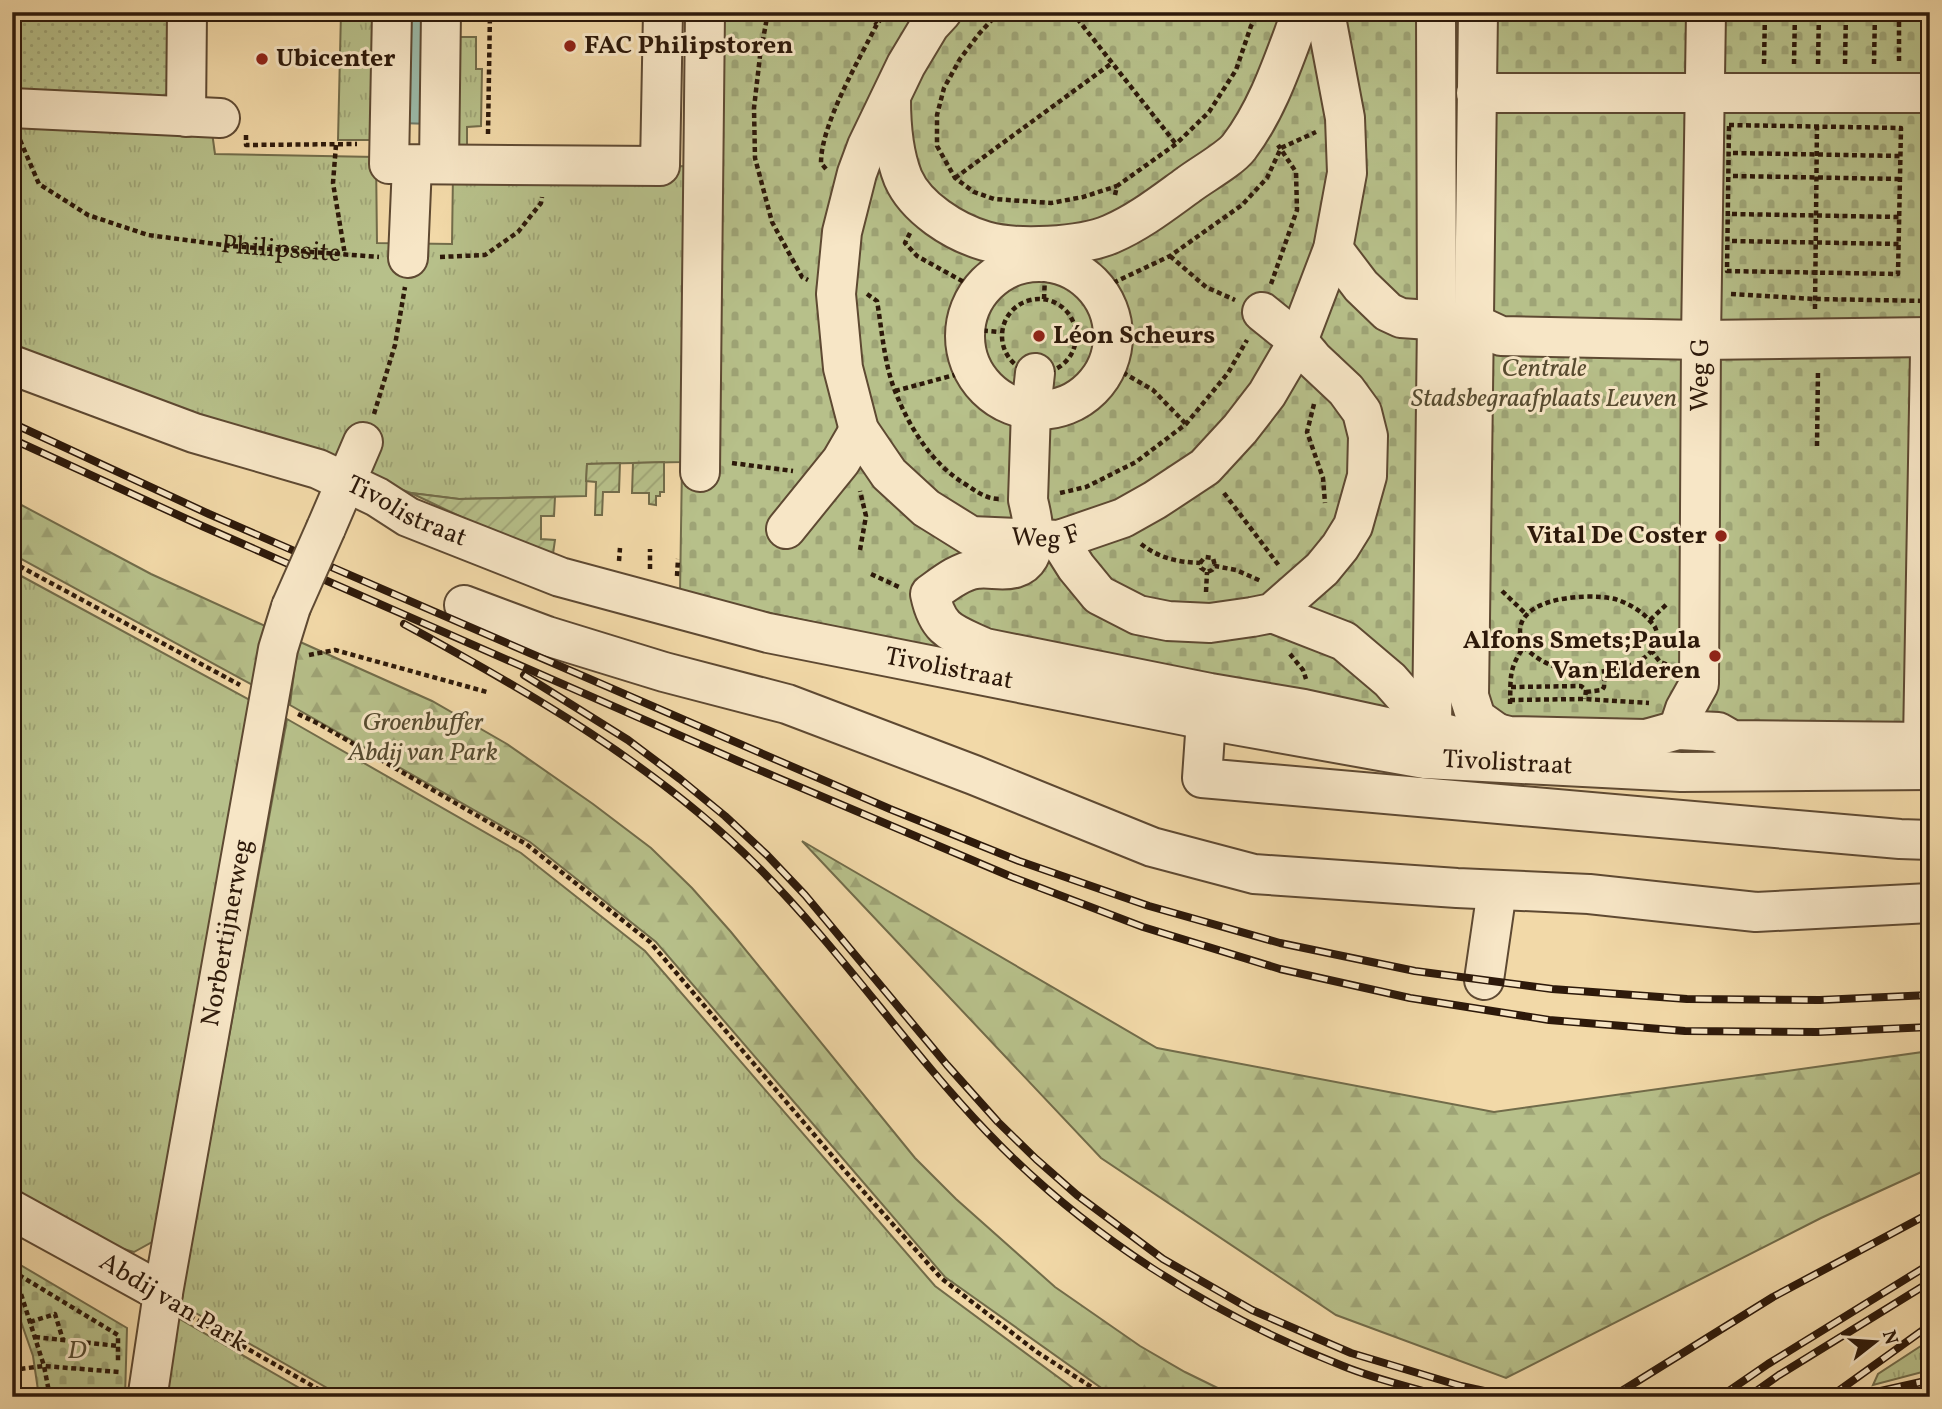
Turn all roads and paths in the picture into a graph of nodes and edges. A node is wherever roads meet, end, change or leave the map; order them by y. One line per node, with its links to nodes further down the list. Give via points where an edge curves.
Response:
1 (187, 12): 35 (street)
2 (392, 12): 43 (street)
3 (441, 12): 43 (street)
4 (490, 12): 36 (path)
5 (663, 12): 44 (street, via 660,166)
6 (705, 12): 86 (street)
7 (768, 12): 63 (path, via 754,108 755,158 772,222 802,277)
8 (861, 12): 23 (path)
9 (886, 12): 23 (path)
10 (942, 12): 31 (street, Weg F, via 906,65)
11 (999, 12): 48 (path, via 960,59 944,88 937,115 937,146)
12 (1072, 12): 24 (path)
13 (1259, 12): 37 (path, via 1237,70 1209,112)
14 (1436, 12): 69 (street)
15 (1478, 12): 28 (street)
16 (1706, 12): 30 (street, Weg G)
17 (1765, 12): 25 (path)
18 (1794, 12): 27 (path)
19 (1819, 12): 27 (path)
20 (1846, 12): 27 (path)
21 (1875, 12): 26 (path)
22 (1306, 15): 32 (street, Weg F); 33 (street)
23 (877, 24): 45 (path, via 828,126 821,153 821,163 828,171)
24 (1112, 63): 37 (path); 48 (path)
25 (1764, 69)
26 (1874, 71)
27 (1818, 90): 29 (street); 30 (street); 40 (path, via 1729,125); 41 (path); 42 (path, via 1901,128)
28 (1476, 93): 30 (street); 69 (street)
29 (1930, 93)
30 (1705, 94): 65 (street, Weg G)
31 (891, 99): 45 (street, Weg F); 54 (street, via 891,132 904,178 922,207 961,232 1014,246 1076,243)
32 (1345, 118): 39 (path); 58 (street, Weg F, via 1347,173)
33 (1254, 121): 39 (path); 54 (street, via 1237,149 1149,213)
34 (15, 122): 35 (street); 59 (path, Philipssite, via 39,184 88,215 148,235)
35 (217, 122): 38 (path, via 246,145)
36 (488, 129)
37 (1176, 144): 50 (path)
38 (336, 145): 43 (path); 59 (path, via 333,183)
39 (1281, 148): 60 (path, via 1267,178 1242,205); 68 (path, via 1296,172 1297,210)
40 (1729, 153): 41 (path); 46 (path)
41 (1816, 155): 42 (path); 47 (path)
42 (1900, 156): 49 (path)
43 (413, 158): 44 (street); 61 (street)
44 (546, 165): 61 (path, Philipssite, via 541,203 518,232 485,255)
45 (857, 173): 63 (street, Weg F, via 842,232)
46 (1728, 176): 47 (path); 51 (path)
47 (1816, 177): 49 (path); 52 (path)
48 (955, 178): 50 (path, via 974,192 995,199 1051,203)
49 (1900, 179): 53 (path)
50 (1117, 186): 54 (path)
51 (1728, 214): 52 (path); 55 (path)
52 (1815, 216): 53 (path); 56 (path)
53 (1899, 217): 57 (path)
54 (1110, 234)
55 (1727, 241): 56 (path); 62 (path, via 1727,271)
56 (1815, 243): 57 (path); 62 (path)
57 (1899, 244): 62 (path, via 1898,274)
58 (1333, 249): 69 (street, via 1388,312 1401,318); 73 (street, Weg F)
59 (345, 255): 61 (path, Philipssite)
60 (1170, 256): 64 (path); 68 (path, via 1206,287)
61 (408, 258): 83 (path, via 395,345)
62 (1815, 273): 66 (path)
63 (836, 289): 80 (path, via 861,289 877,301); 84 (street, Weg F)
64 (1098, 290): 74 (street, via 1113,326); 78 (street, via 1067,267 1046,262 1010,267 994,277 970,308 982,331 966,346)
65 (1702, 293): 66 (path); 72 (street, Weg G)
66 (1814, 299): 67 (path)
67 (1930, 301)
68 (1262, 312): 73 (street); 82 (path, via 1228,373)
69 (1455, 322): 72 (street, via 1501,337); 111 (street, via 1469,696 1476,718); 112 (street)
70 (1930, 337): 71 (street)
71 (1818, 339): 72 (street); 85 (path)
72 (1701, 340): 109 (street, Weg G)
73 (1298, 341): 77 (street); 87 (street, Weg F, via 1267,394)
74 (1100, 348): 81 (street, via 1099,381 1085,395 1068,405); 82 (path, via 1153,390)
75 (1930, 351): 114 (street)
76 (12, 365): 89 (street, Tivolistraat, via 194,433 318,469)
77 (1323, 369): 92 (street, via 1362,412 1368,436 1367,476); 92 (path, via 1307,432 1323,478 1325,506 1332,517)
78 (973, 370): 80 (path); 81 (street, via 995,395)
79 (1035, 373): 79 (path, via 1010,359 1002,331 1017,307 1044,299 1069,313 1076,340 1062,365); 81 (street)
80 (895, 391): 90 (path, via 920,440 950,475 990,499)
81 (1031, 410): 90 (street)
82 (1186, 424): 90 (path, via 1136,462 1086,487)
83 (368, 429): 89 (street, Norbertijnerweg)
84 (850, 445): 93 (street); 94 (street, Weg F, via 926,508 971,536); 95 (path, via 852,474 866,516)
85 (1817, 446)
86 (700, 466): 88 (path)
87 (1205, 467): 91 (street, Weg F); 100 (path)
88 (794, 471)
89 (345, 483): 102 (street, Norbertijnerweg, bridge, via 291,607); 113 (street, Tivolistraat, via 408,517 560,577 768,633)
90 (1028, 500): 94 (street)
91 (1123, 518): 94 (street, Weg F); 97 (path, via 1130,534 1153,554)
92 (1353, 526): 100 (street, via 1322,569)
93 (786, 529)
94 (1046, 540): 100 (street, via 1099,595 1138,615 1210,623); 110 (street, via 1017,568 961,574 930,594 940,624 985,648)
95 (860, 551)
96 (12, 562): 108 (path)
97 (1200, 563): 98 (path, via 1207,572); 98 (path, via 1205,557 1213,558)
98 (1215, 566): 100 (path, via 1257,578)
99 (464, 606): 116 (street, via 651,668 788,704 1152,847 1254,874)
100 (1285, 606): 110 (path, via 1287,649 1306,680); 112 (street, via 1344,641 1390,680)
101 (1524, 647): 103 (path, via 1546,664); 103 (path, via 1521,625 1533,609 1572,597 1616,599 1653,624 1656,644 1637,662); 104 (path, via 1514,661)
102 (278, 649): 105 (path, via 307,655 335,650); 108 (street, Norbertijnerweg)
103 (1605, 671): 106 (path, via 1602,690)
104 (1510, 687): 106 (path, via 1581,686); 111 (path)
105 (487, 692)
106 (1586, 692): 107 (path)
107 (1586, 699): 109 (path); 111 (path)
108 (269, 701): 120 (street, Norbertijnerweg); 130 (path, via 319,724 526,844 650,942 941,1278 1037,1352)
109 (1687, 707): 111 (street, via 1646,739); 114 (street, via 1732,740)
110 (1304, 709): 112 (street, via 1391,728)
111 (1506, 723): 112 (street, via 1459,737)
112 (1433, 728)
113 (1205, 730): 114 (street, Tivolistraat, via 1425,759 1681,772); 115 (street, via 1202,778)
114 (1927, 752)
115 (1930, 840)
116 (1497, 890): 117 (street, via 1589,894 1756,912); 118 (street)
117 (1930, 903)
118 (1484, 980)
119 (12, 1210): 120 (street, Abdij van Park)
120 (163, 1293): 127 (street, Norbertijnerweg); 129 (path, Abdij van Park, via 185,1312)
121 (30, 1322): 122 (path); 123 (path, via 55,1314); 124 (path, via 14,1272 118,1335)
122 (34, 1337): 123 (path); 125 (path)
123 (63, 1340): 124 (path)
124 (118, 1346): 127 (path)
125 (44, 1366): 126 (path); 127 (path); 128 (path)
126 (12, 1370)
127 (133, 1381)
128 (50, 1397)
129 (332, 1397)
130 (1107, 1397)

